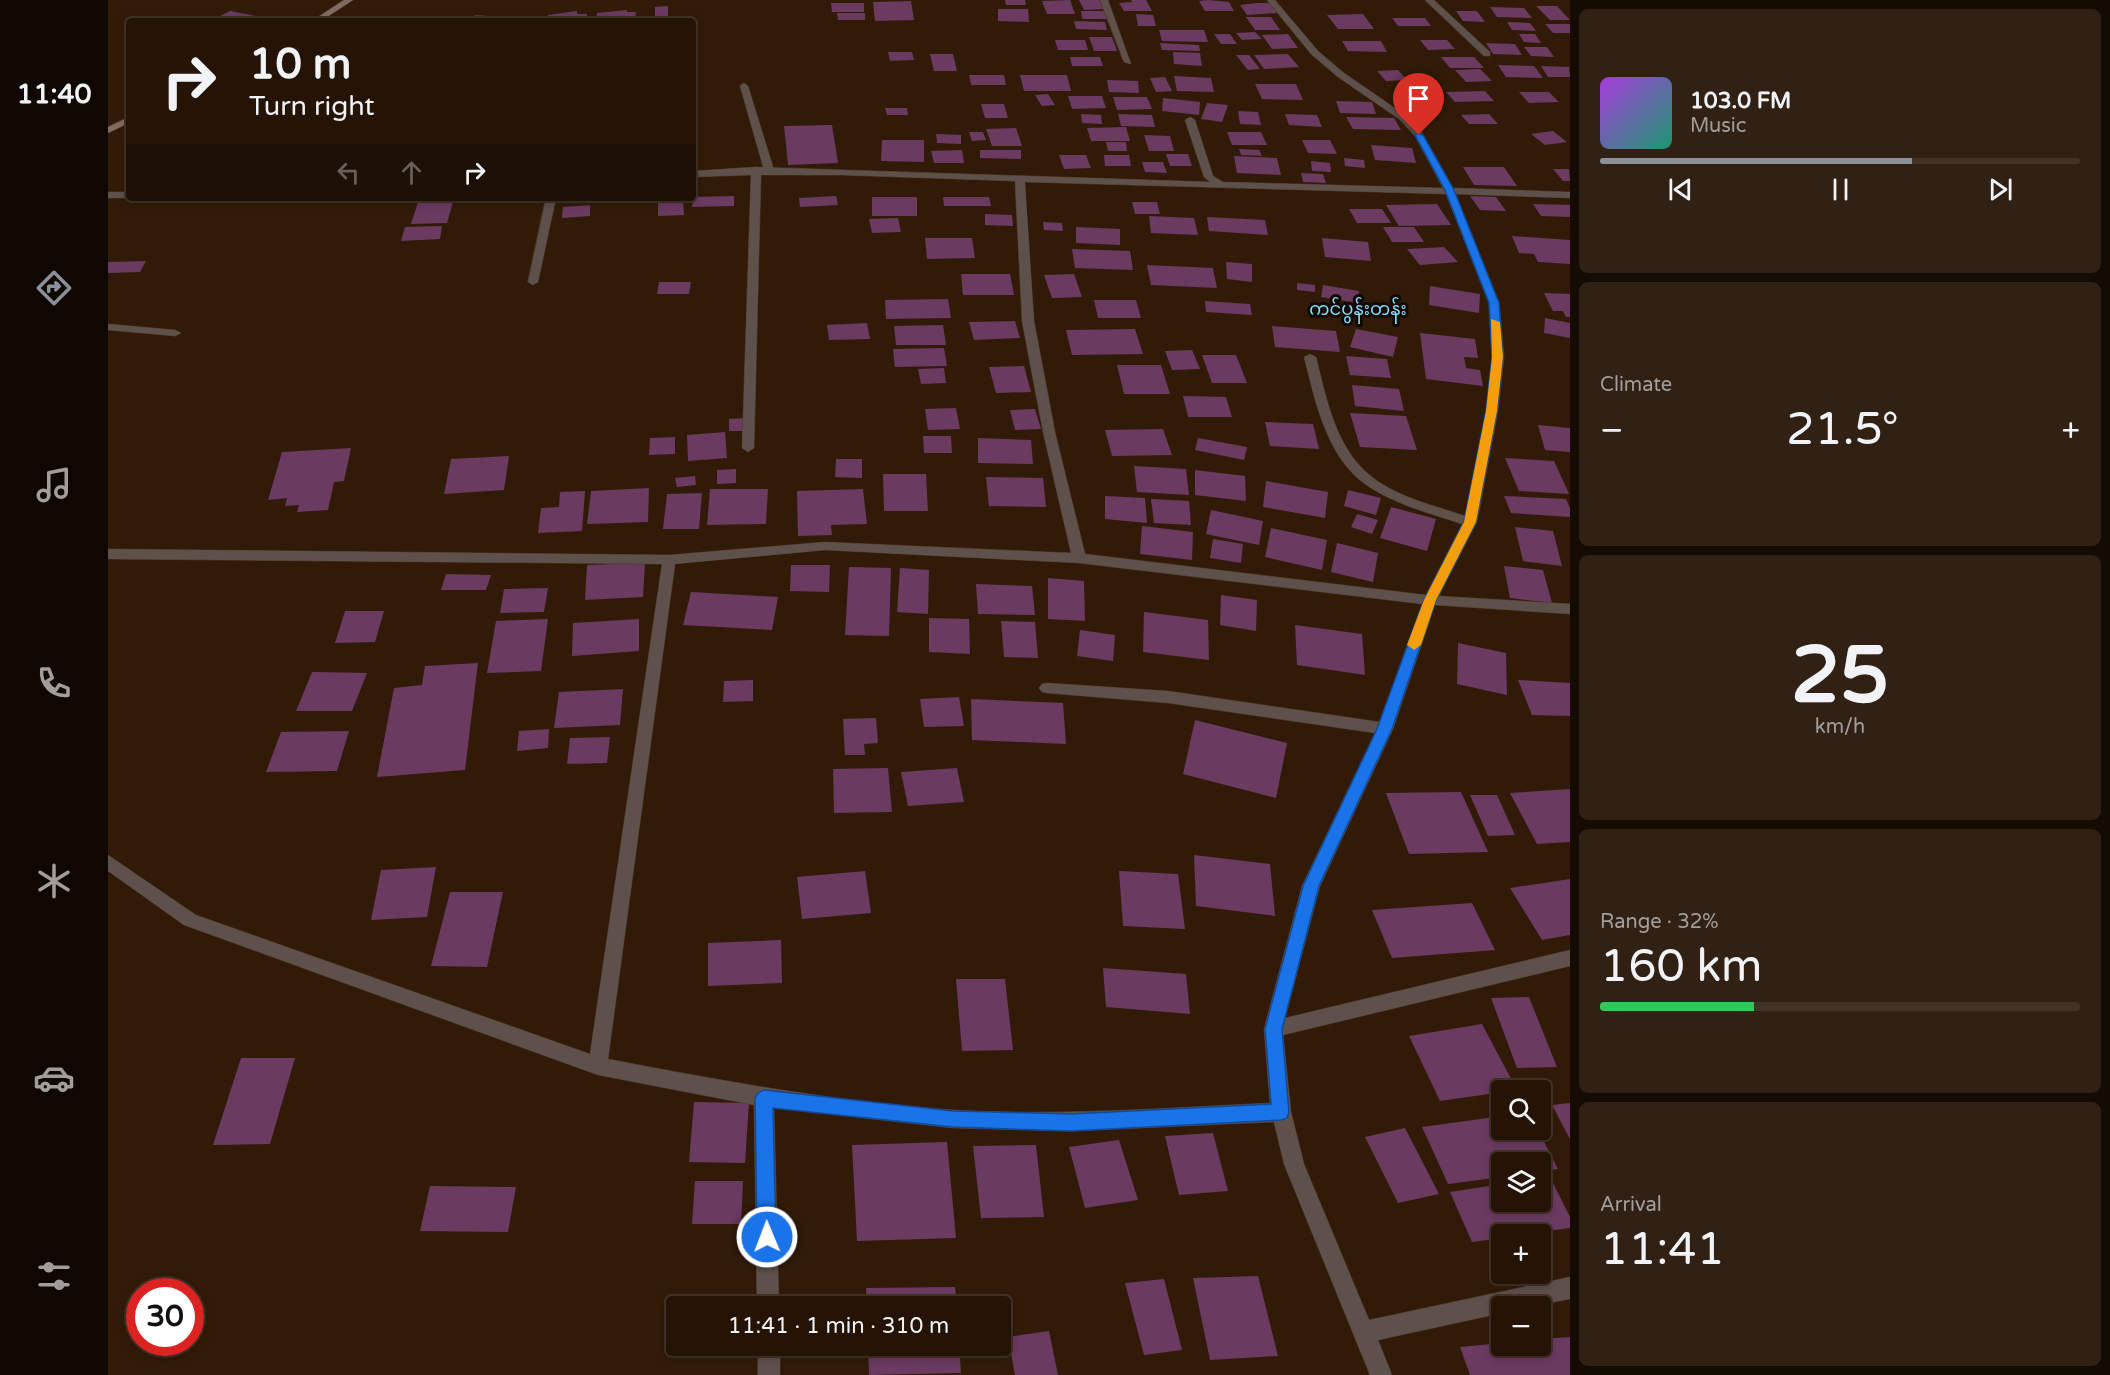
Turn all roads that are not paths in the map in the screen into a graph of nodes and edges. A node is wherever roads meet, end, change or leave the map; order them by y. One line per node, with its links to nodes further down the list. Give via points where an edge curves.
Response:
1 (349, 0): 5 (street)
2 (1104, 0): 7 (street)
3 (1271, 0): 17 (street, via 1315,53 1402,117)
4 (1429, 0): 6 (street)
5 (321, 18)
6 (1487, 54)
7 (1128, 62)
8 (744, 86): 13 (street)
9 (1190, 120): 16 (street, via 1209,177)
10 (126, 121): 11 (street)
11 (108, 130)
12 (756, 170): 13 (street); 14 (street); 26 (street)
13 (769, 170): 15 (street)
14 (696, 174)
15 (1020, 179): 16 (street); 29 (street, via 1028,321)
16 (1222, 186): 17 (street)
17 (1449, 190): 20 (street); 27 (street, via 1494,303 1498,357 1492,411)
18 (108, 195): 19 (street)
19 (126, 195)
20 (1570, 195)
21 (550, 201): 22 (street)
22 (533, 282)
23 (108, 327): 24 (street)
24 (175, 333)
25 (1310, 357): 27 (street, via 1324,411 1351,464 1389,493)
26 (747, 448)
27 (1470, 522): 31 (street)
28 (108, 554): 30 (street)
29 (1079, 558): 30 (street, via 825,546); 31 (street)
30 (669, 560): 38 (street)
31 (1430, 600): 32 (street); 34 (street)
32 (1570, 609)
33 (1047, 688): 34 (street, via 1168,697)
34 (1384, 729): 37 (street, via 1311,886)
35 (108, 862): 38 (street, via 189,921)
36 (1570, 958): 37 (street)
37 (1273, 1029): 40 (street)
38 (598, 1066): 39 (street)
39 (764, 1098): 40 (street, via 953,1119 1059,1122); 42 (street)
40 (1281, 1112): 43 (street, via 1294,1164)
41 (1570, 1288): 43 (street)
42 (768, 1296)
43 (1364, 1332): 46 (street)
44 (769, 1356): 45 (street)
45 (769, 1375)
46 (1381, 1375)

